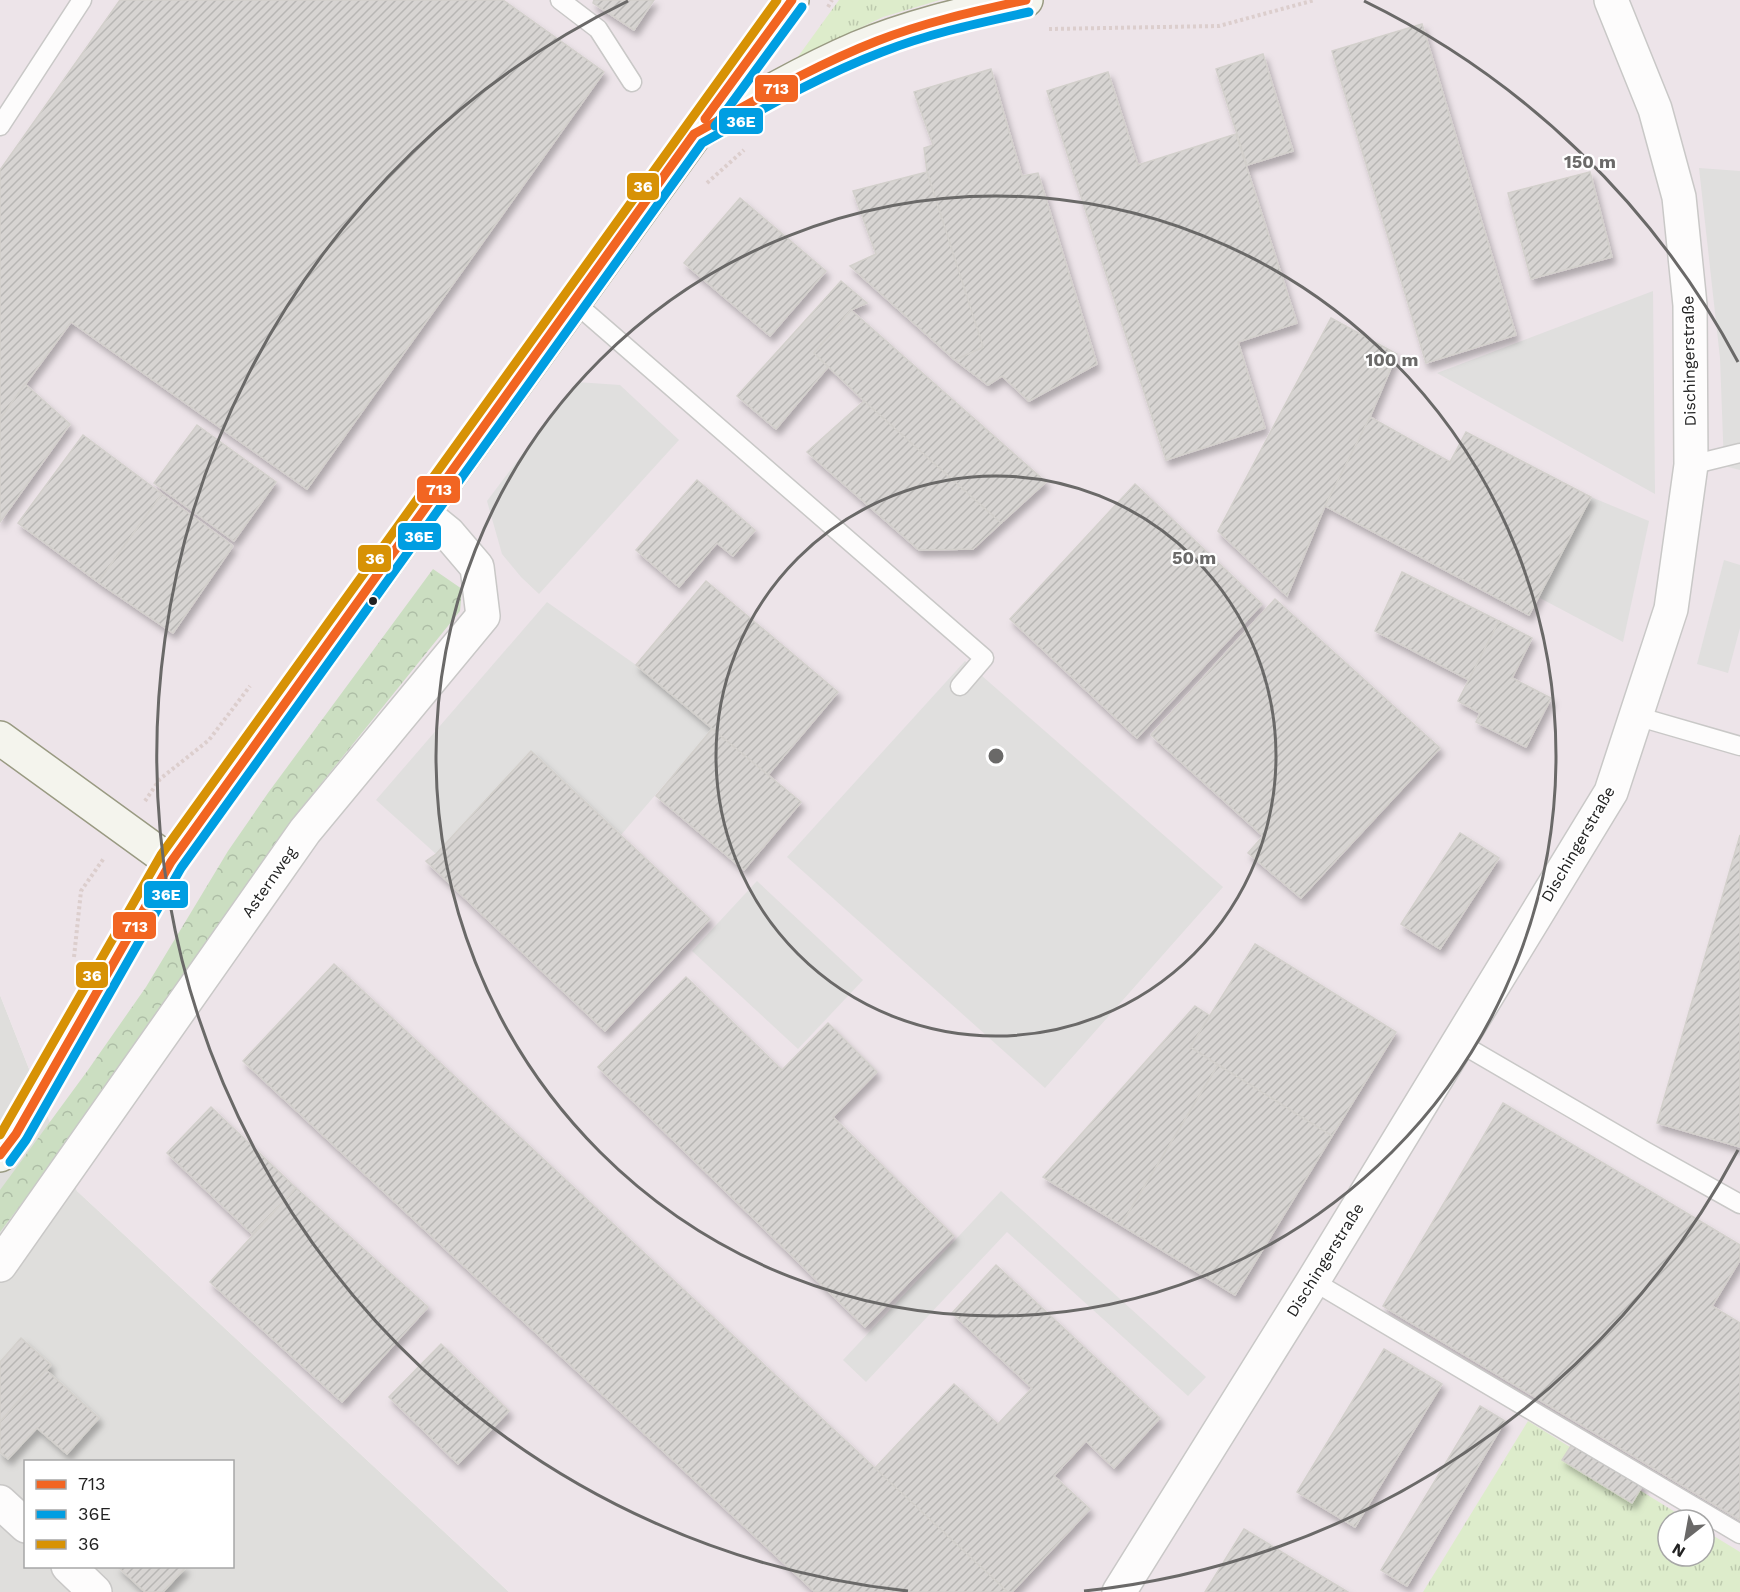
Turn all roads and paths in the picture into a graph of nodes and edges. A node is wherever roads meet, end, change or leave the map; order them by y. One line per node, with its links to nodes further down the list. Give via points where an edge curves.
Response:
1 (82, 0): 9 (lane)
2 (560, 0): 8 (lane, via 598,29)
3 (792, 0): 10 (main road)
4 (1026, 0): 10 (main road, via 940,20 859,48)
5 (1315, 0): 7 (path, via 1219,26)
6 (1611, 0): 15 (street, Dischingerstraße, via 1655,109 1679,197 1690,305)
7 (1045, 29)
8 (632, 82)
9 (0, 126)
10 (694, 134): 13 (main road)
11 (751, 144): 12 (path)
12 (706, 184)
13 (574, 302): 16 (main road); 17 (lane, via 984,658)
14 (1740, 453): 15 (lane)
15 (1691, 465): 18 (street, Dischingerstraße, via 1671,609)
16 (422, 512): 23 (main road); 28 (street, Asternweg, via 477,567 483,616 305,831)
17 (960, 686)
18 (1636, 716): 21 (lane); 25 (street, Dischingerstraße, via 1611,792)
19 (0, 738): 22 (main road)
20 (209, 740): 22 (path, via 160,779)
21 (1740, 746)
22 (124, 830): 23 (main road); 24 (path, via 81,891)
23 (171, 862): 26 (main road, via 16,1134)
24 (73, 962)
25 (1458, 1042): 27 (lane); 29 (street, Dischingerstraße)
26 (0, 1155)
27 (1740, 1204)
28 (0, 1265)
29 (1313, 1281): 32 (lane); 35 (street, Dischingerstraße)
30 (0, 1502): 31 (street)
31 (24, 1525)
32 (1740, 1534)
33 (70, 1568): 34 (street)
34 (94, 1592)
35 (1119, 1592)

